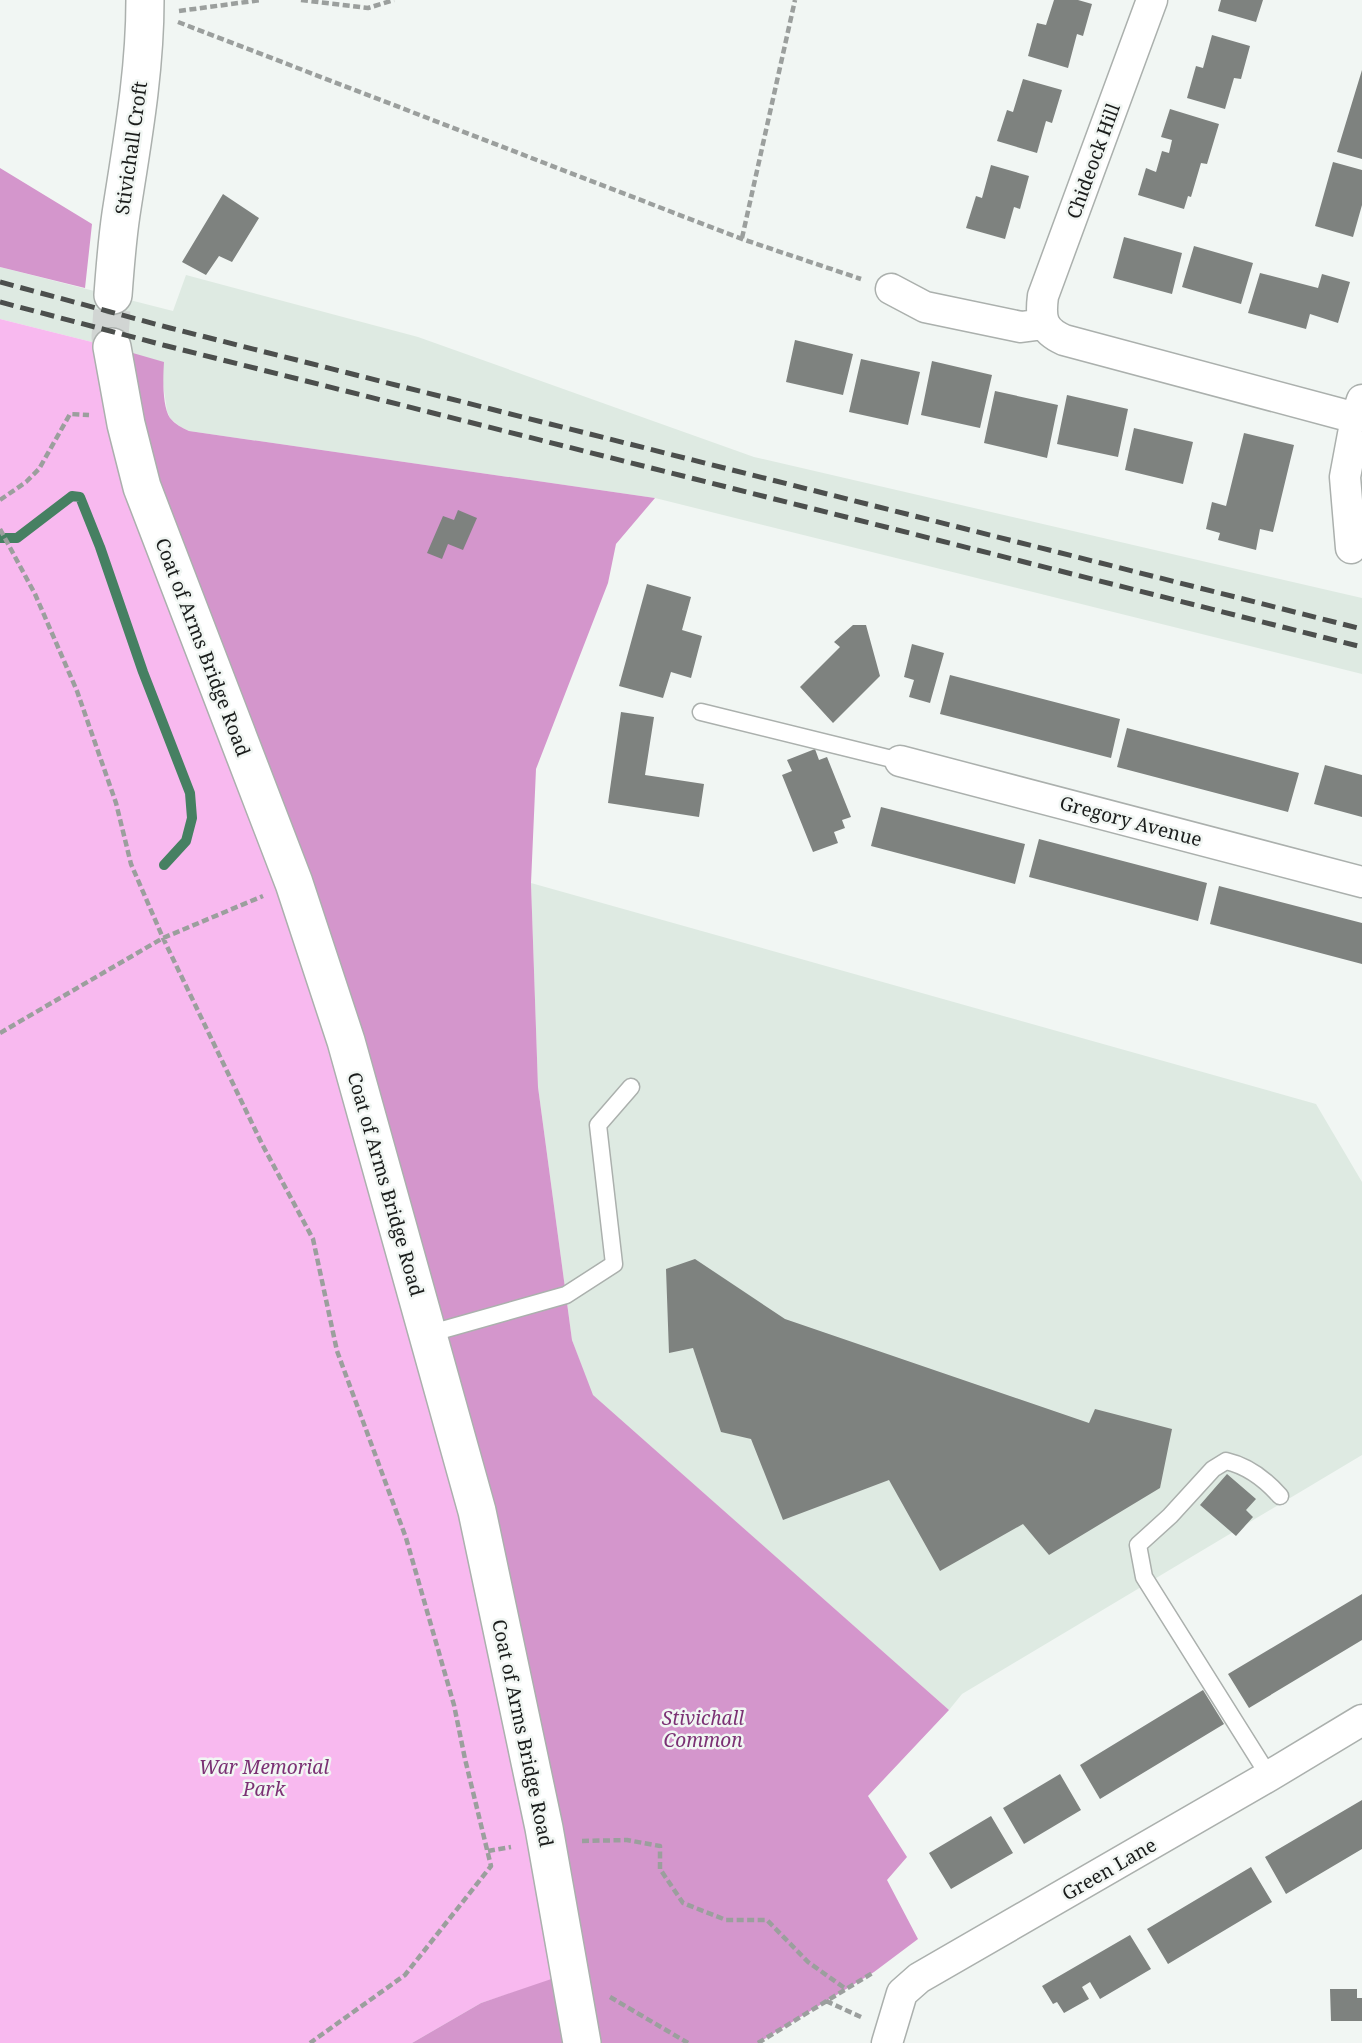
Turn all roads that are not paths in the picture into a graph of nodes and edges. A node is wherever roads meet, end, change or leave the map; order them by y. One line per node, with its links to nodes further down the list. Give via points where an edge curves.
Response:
1 (1152, 0): 5 (street, Chideock Hill, via 1043,296)
2 (149, 10): 4 (street, Stivichall Croft)
3 (891, 289): 5 (street, via 925,307 1021,327)
4 (113, 295)
5 (1044, 324): 7 (street, via 1064,340)
6 (112, 347): 13 (street, Coat of Arms Bridge Road, via 142,487 294,883 346,1041)
7 (1359, 409): 8 (street, via 1345,477)
8 (1351, 548)
9 (701, 712): 10 (lane)
10 (900, 761): 11 (street, Gregory Avenue)
11 (1362, 882)
12 (631, 1087): 13 (lane, via 598,1125 614,1264 566,1295)
13 (428, 1334): 18 (street, Coat of Arms Bridge Road, via 477,1511 544,1828)
14 (1280, 1496): 16 (lane, via 1266,1480 1226,1461 1138,1545 1144,1577)
15 (1362, 1720): 16 (street, Green Lane)
16 (1269, 1776): 17 (street, Green Lane, via 919,1978 902,1993)
17 (889, 2036)
18 (582, 2043)

